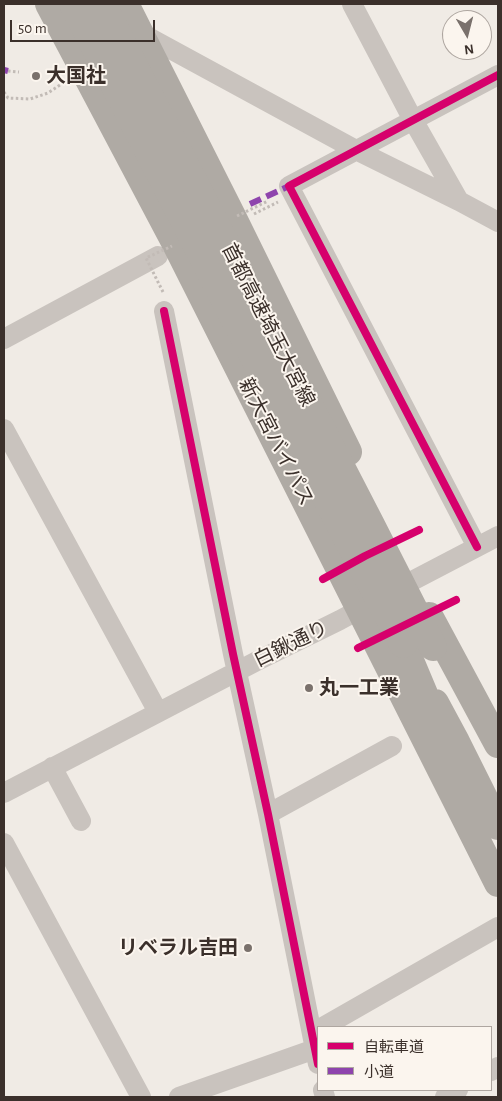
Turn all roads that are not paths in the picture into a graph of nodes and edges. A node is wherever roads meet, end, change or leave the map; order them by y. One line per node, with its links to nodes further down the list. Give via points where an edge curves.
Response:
1 (49, 4): 19 (highway, 新大宮バイパス, via 177,246)
2 (73, 4): 20 (highway, 首都高速埼玉大宮線, bridge)
3 (102, 4): 21 (highway, 首都高速埼玉大宮線, bridge)
4 (124, 4): 6 (highway)
5 (352, 4): 8 (street)
6 (139, 32): 9 (street); 18 (highway)
7 (498, 75): 8 (street)
8 (413, 120): 9 (street); 10 (street)
9 (356, 150): 10 (street); 17 (street, via 289,186)
10 (459, 201): 11 (street)
11 (498, 222)
12 (152, 257): 14 (street)
13 (163, 302): 22 (street)
14 (5, 334)
15 (4, 429): 23 (street)
16 (498, 536): 17 (street, 白鍬通り)
17 (477, 547): 18 (street, 白鍬通り)
18 (412, 581): 19 (street, 白鍬通り); 24 (highway)
19 (360, 608): 22 (street, 白鍬通り); 35 (highway, 新大宮バイパス)
20 (403, 644): 32 (highway); 34 (highway)
21 (433, 647): 26 (highway); 28 (highway)
22 (237, 672): 23 (street, 白鍬通り); 30 (street)
23 (158, 712): 27 (street, 白鍬通り)
24 (498, 744)
25 (392, 746): 30 (street)
26 (498, 759)
27 (52, 767): 29 (street, 白鍬通り); 31 (street)
28 (498, 789)
29 (4, 793)
30 (268, 814): 38 (street)
31 (81, 821)
32 (498, 826)
33 (4, 843): 41 (street)
34 (498, 863)
35 (498, 883)
36 (498, 927): 37 (street)
37 (341, 1026)
38 (317, 1041): 40 (street)
39 (456, 1091): 42 (street)
40 (191, 1095)
41 (141, 1097)
42 (445, 1097)

